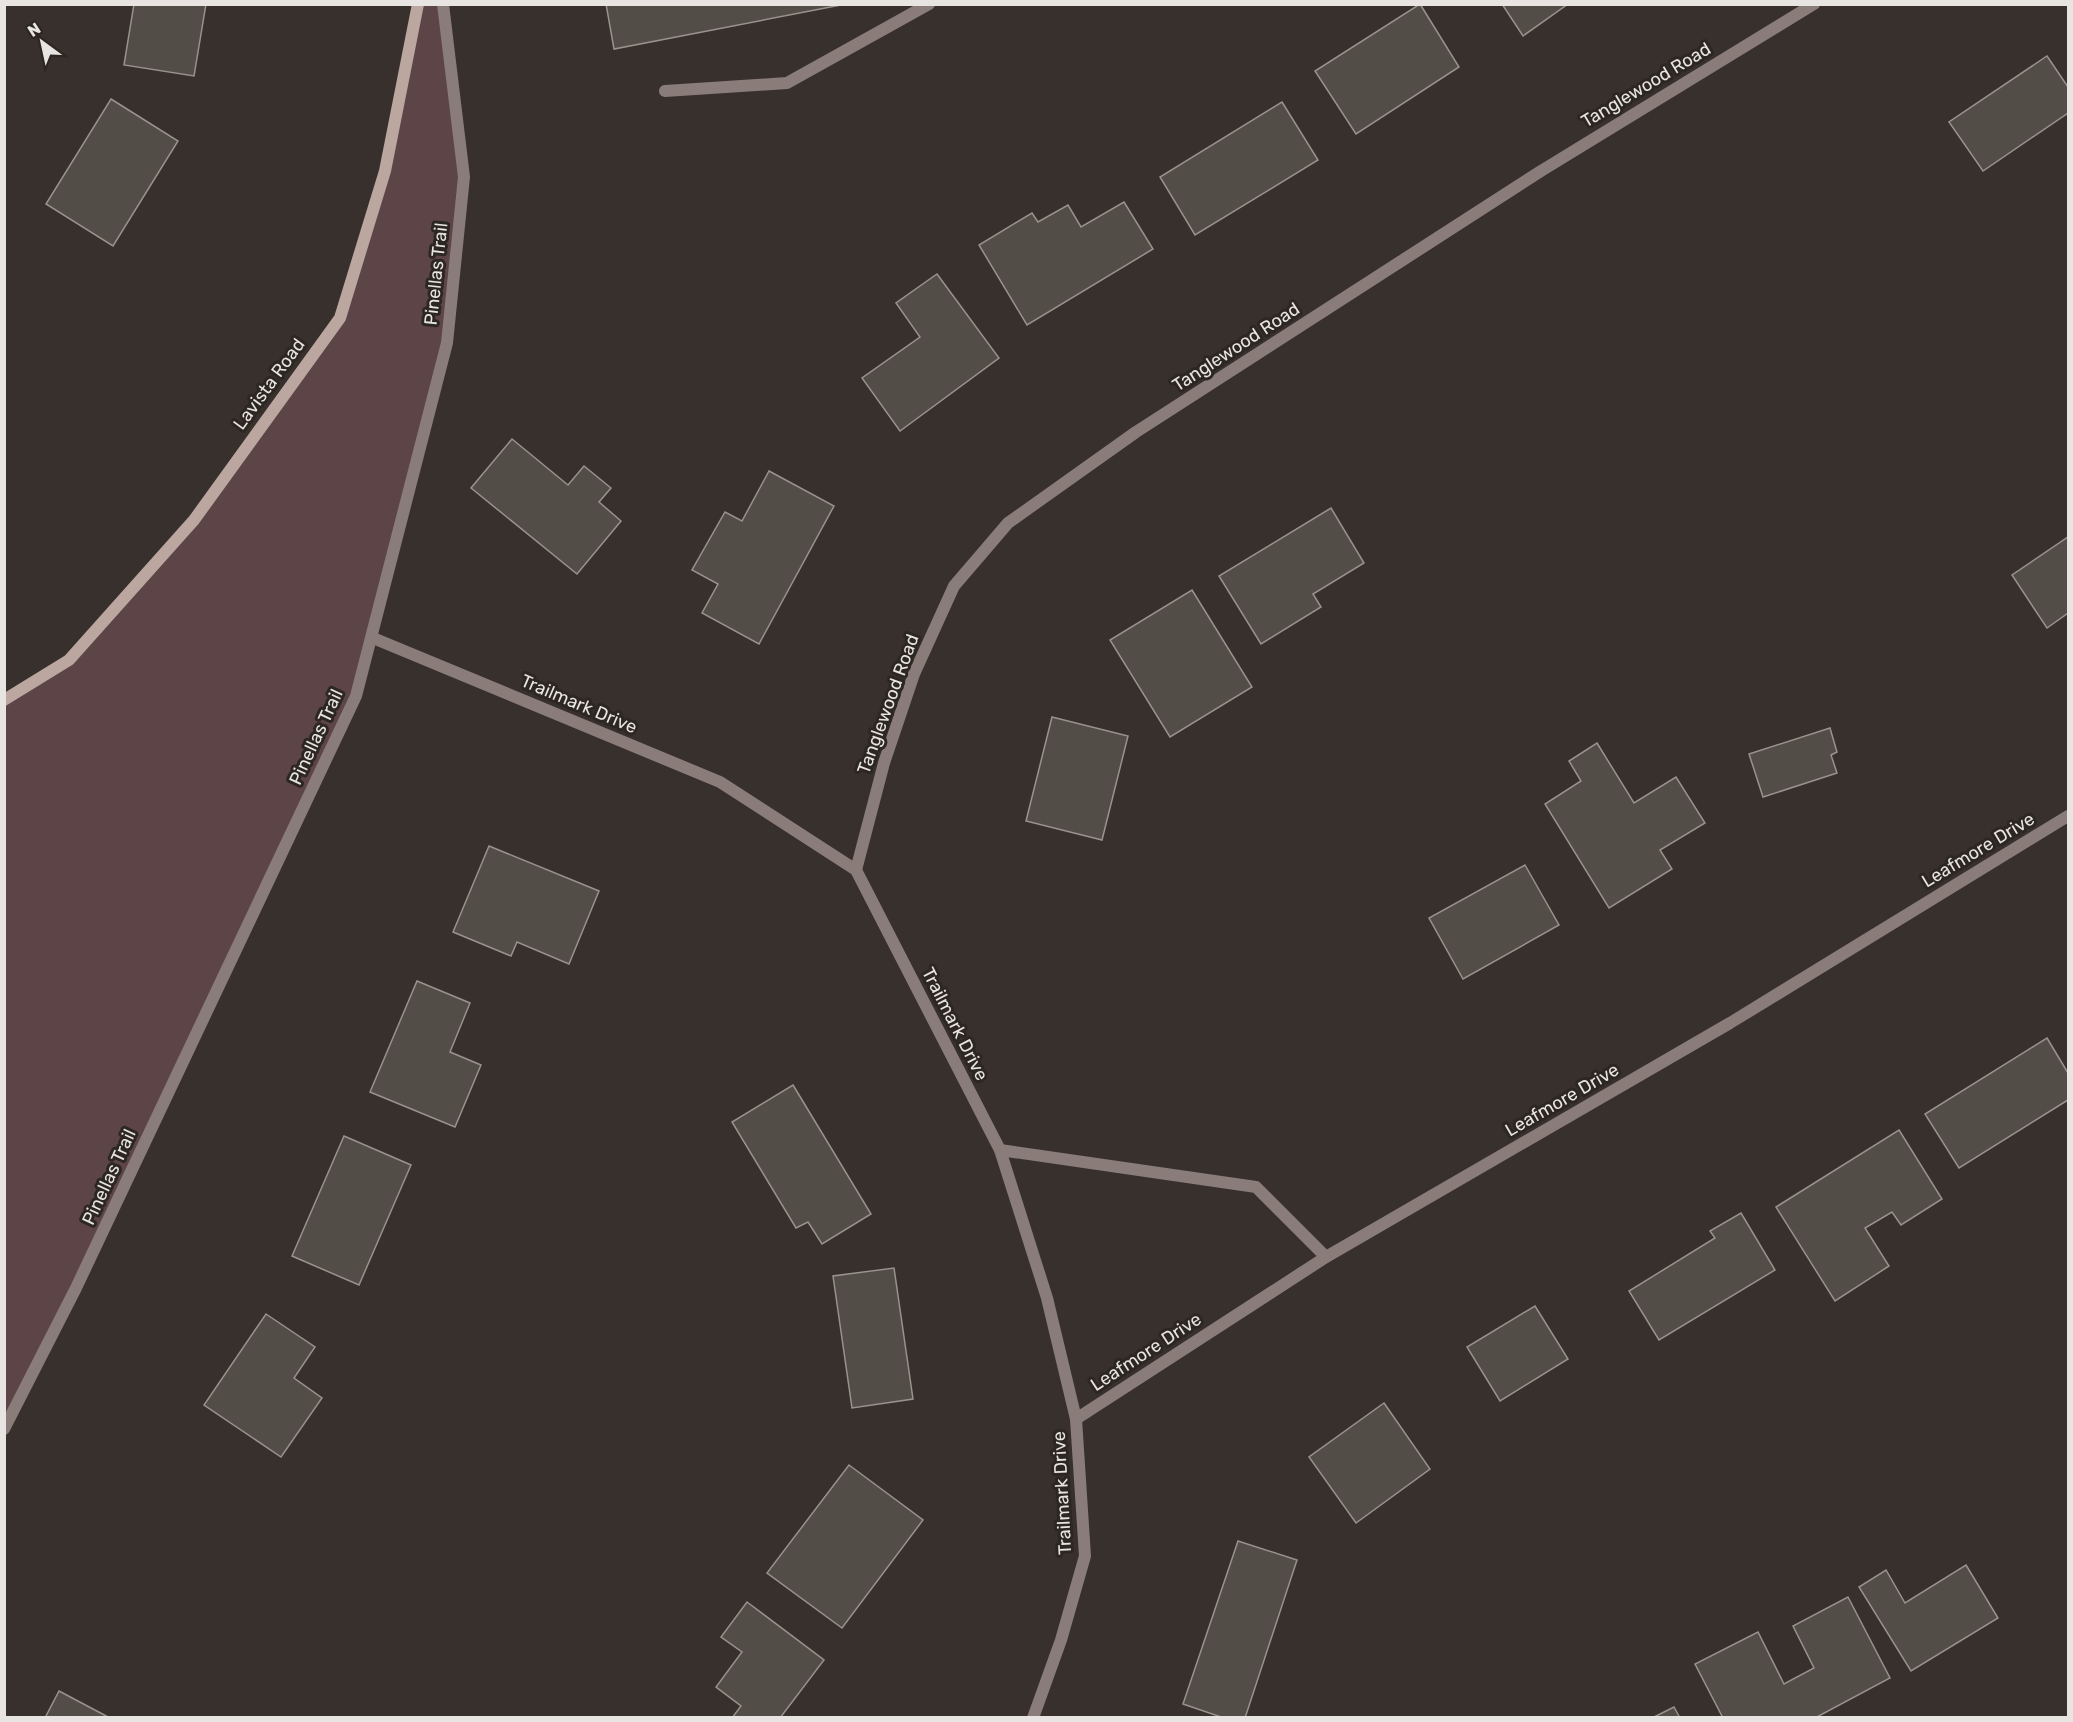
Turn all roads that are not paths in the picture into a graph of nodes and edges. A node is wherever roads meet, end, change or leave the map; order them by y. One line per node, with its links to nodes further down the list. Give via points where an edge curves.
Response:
1 (418, 4): 7 (main road, Lavista Road, via 385,171 340,318 194,520 69,660)
2 (443, 4): 6 (street, Pinellas Trail, via 464,177 447,343)
3 (929, 4): 5 (street, via 787,83)
4 (1814, 4): 9 (street, Tanglewood Road, via 1541,171 1136,432 1008,523 954,586 914,674 884,763)
5 (665, 91)
6 (373, 638): 9 (street, Trailmark Drive, via 720,782); 13 (street, Pinellas Trail, via 356,696 76,1288)
7 (4, 700)
8 (2068, 816): 11 (street, Leafmore Drive, via 1730,1023)
9 (856, 870): 10 (street, Trailmark Drive)
10 (1000, 1150): 11 (street, via 1256,1187); 12 (street, Trailmark Drive, via 1047,1298)
11 (1326, 1257): 12 (street, Leafmore Drive)
12 (1076, 1419): 14 (street, Trailmark Drive, via 1085,1556)
13 (4, 1429)
14 (1033, 1718)

